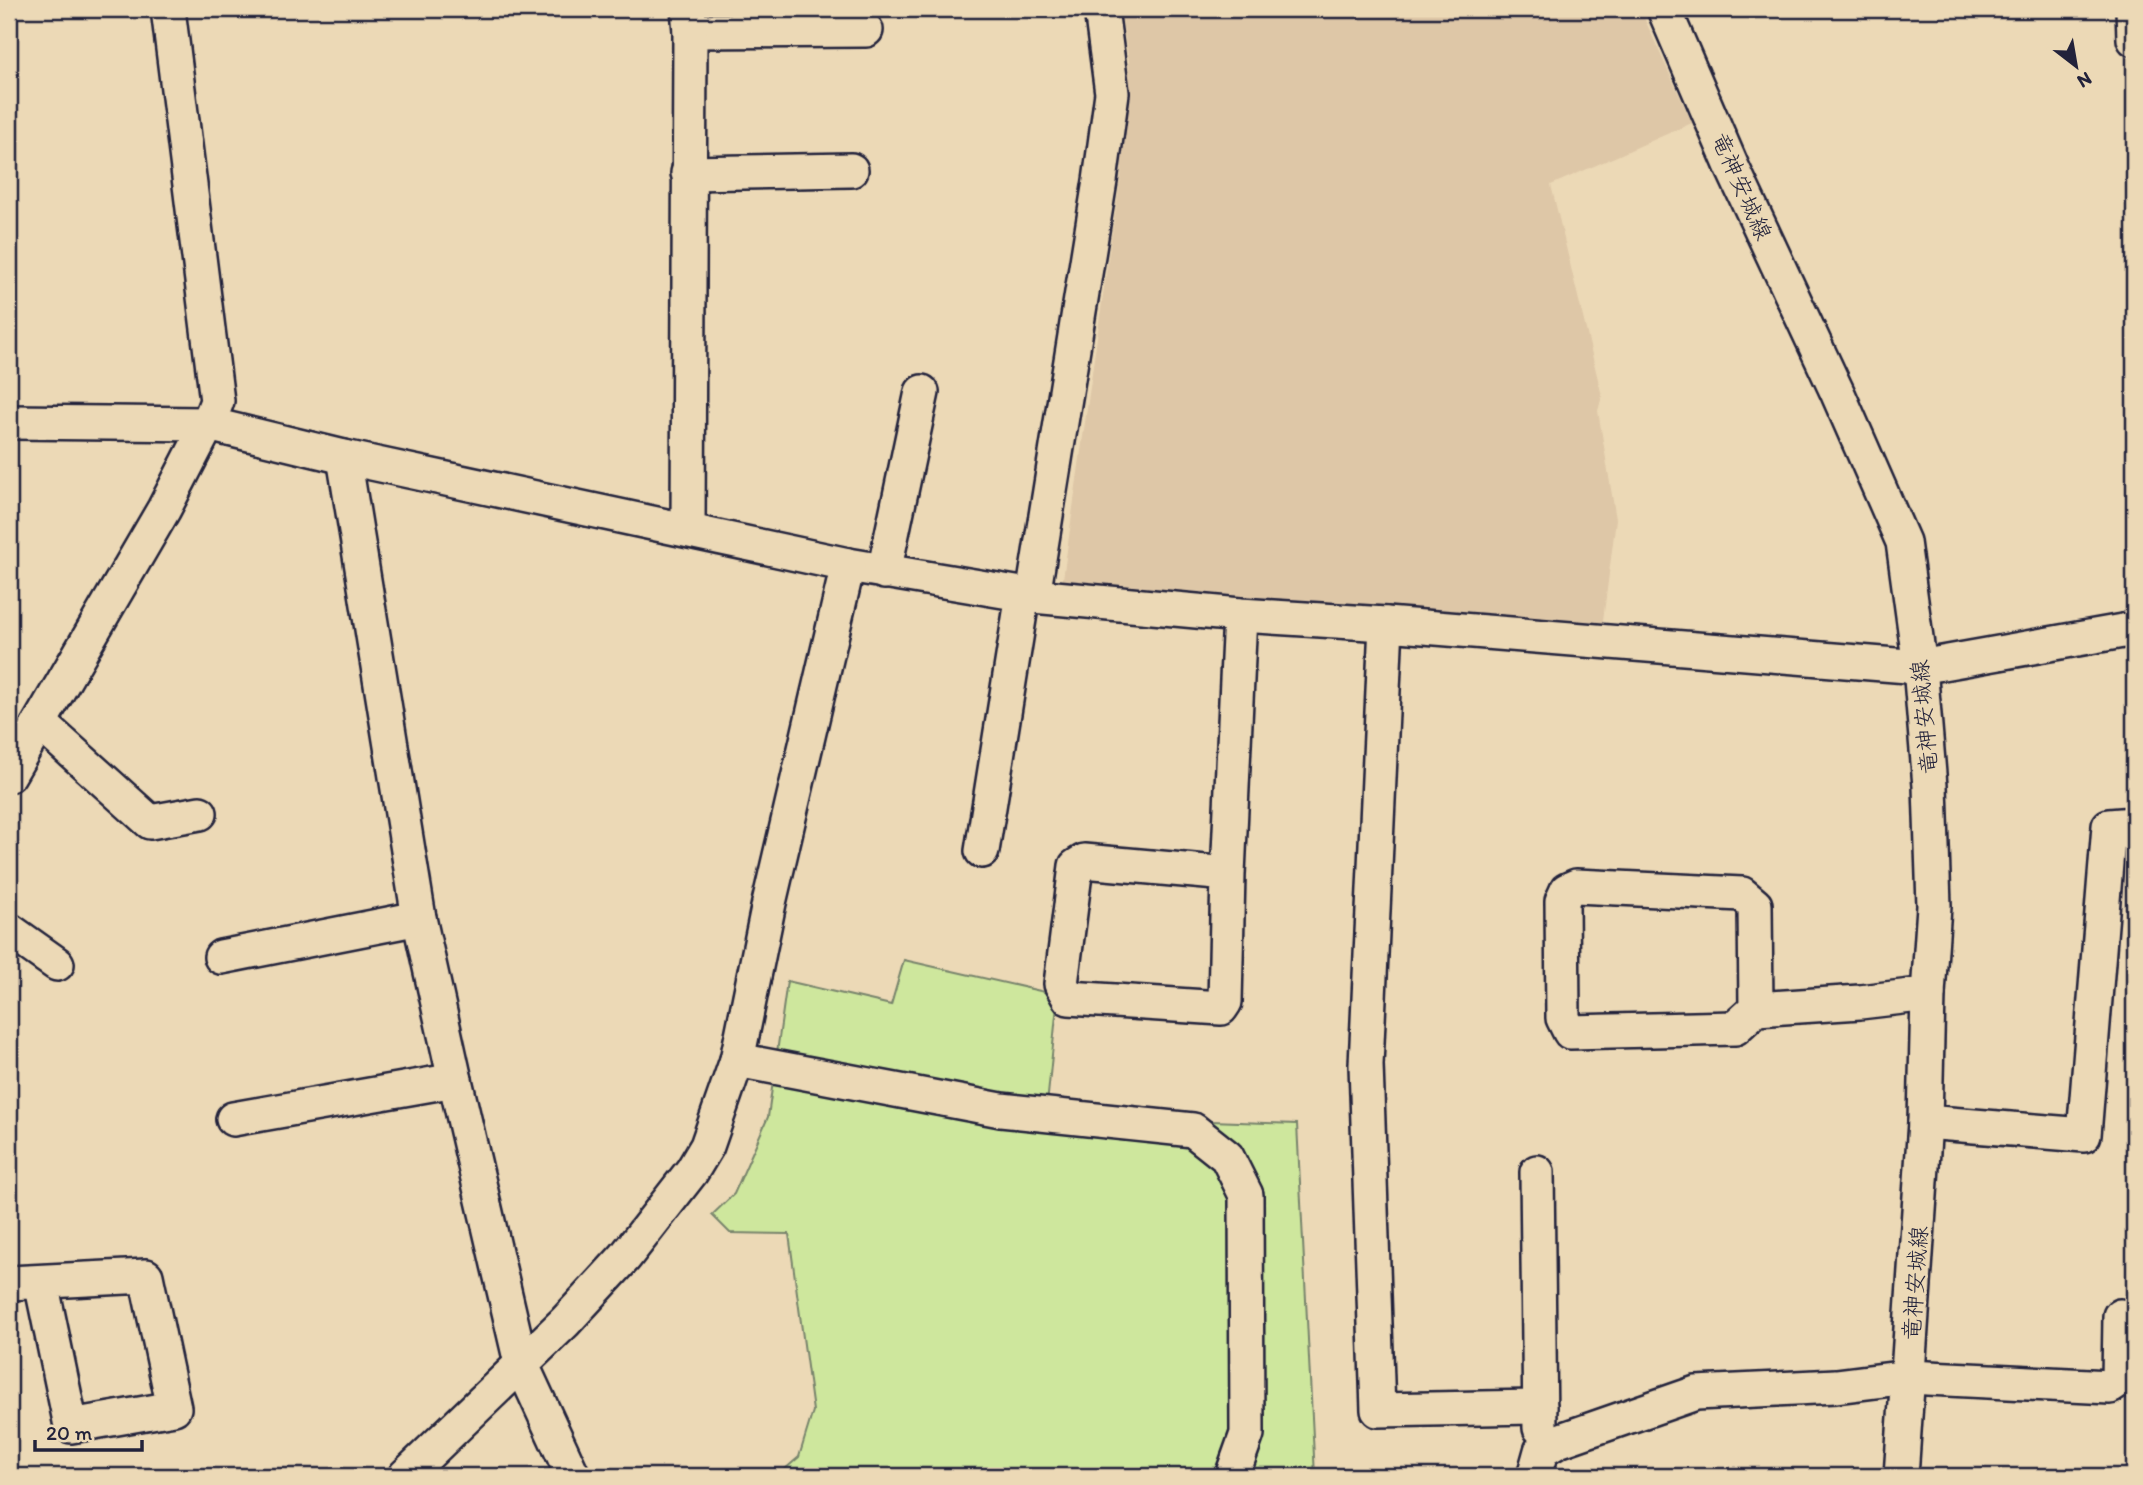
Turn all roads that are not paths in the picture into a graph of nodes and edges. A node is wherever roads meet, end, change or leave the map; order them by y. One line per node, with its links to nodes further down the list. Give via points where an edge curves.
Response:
1 (168, 9): 12 (street, via 217,401)
2 (1101, 9): 17 (street, via 1112,93)
3 (1664, 9): 21 (street, 竜神安城線, via 1903,542)
4 (2133, 9): 7 (street)
5 (689, 20): 6 (street); 9 (street)
6 (866, 30)
7 (2134, 40)
8 (851, 170): 9 (street)
9 (688, 173): 14 (street)
10 (922, 391): 16 (street)
11 (9, 422): 12 (street)
12 (208, 424): 13 (street); 22 (street)
13 (344, 457): 14 (street); 28 (street)
14 (688, 529): 15 (street)
15 (848, 565): 16 (street); 34 (street)
16 (884, 572): 17 (street)
17 (1028, 595): 18 (street); 26 (street)
18 (1240, 615): 19 (street); 27 (street)
19 (1386, 624): 21 (street); 44 (street, via 1366,1065 1378,1410)
20 (2134, 629): 21 (street)
21 (1920, 667): 32 (street, 竜神安城線, via 1934,906)
22 (40, 723): 23 (street); 24 (street, via 150,822)
23 (9, 775)
24 (200, 813)
25 (2134, 824): 37 (street, via 2109,826 2084,1135)
26 (982, 851)
27 (1228, 874): 27 (street, via 1225,1002 1221,1008 1069,998 1061,984 1076,866 1084,861)
28 (419, 918): 30 (street); 35 (street)
29 (9, 930): 31 (street)
30 (221, 957)
31 (57, 964)
32 (1928, 994): 33 (street); 37 (street, 竜神安城線)
33 (1756, 1009): 33 (street, via 1735,1028 1570,1032 1563,1018 1562,901 1567,890 1576,886 1742,894 1755,905)
34 (737, 1060): 42 (street, via 707,1146 692,1171 625,1257); 48 (street, via 1000,1110 1193,1130 1227,1157 1247,1195 1247,1434)
35 (455, 1080): 36 (street); 42 (street)
36 (233, 1119)
37 (1925, 1122): 43 (street, 竜神安城線)
38 (1537, 1172): 44 (street)
39 (41, 1282): 39 (street, via 146,1276 174,1408 71,1426); 40 (street)
40 (9, 1283)
41 (2120, 1316): 43 (street, via 2119,1381 2110,1387)
42 (521, 1363): 46 (street); 47 (street)
43 (1908, 1377): 45 (street, via 1836,1386 1696,1393 1558,1441); 49 (street, 竜神安城線)
44 (1540, 1407): 45 (street)
45 (1538, 1464)
46 (405, 1476)
47 (573, 1476)
48 (1232, 1476)
49 (1901, 1476)

